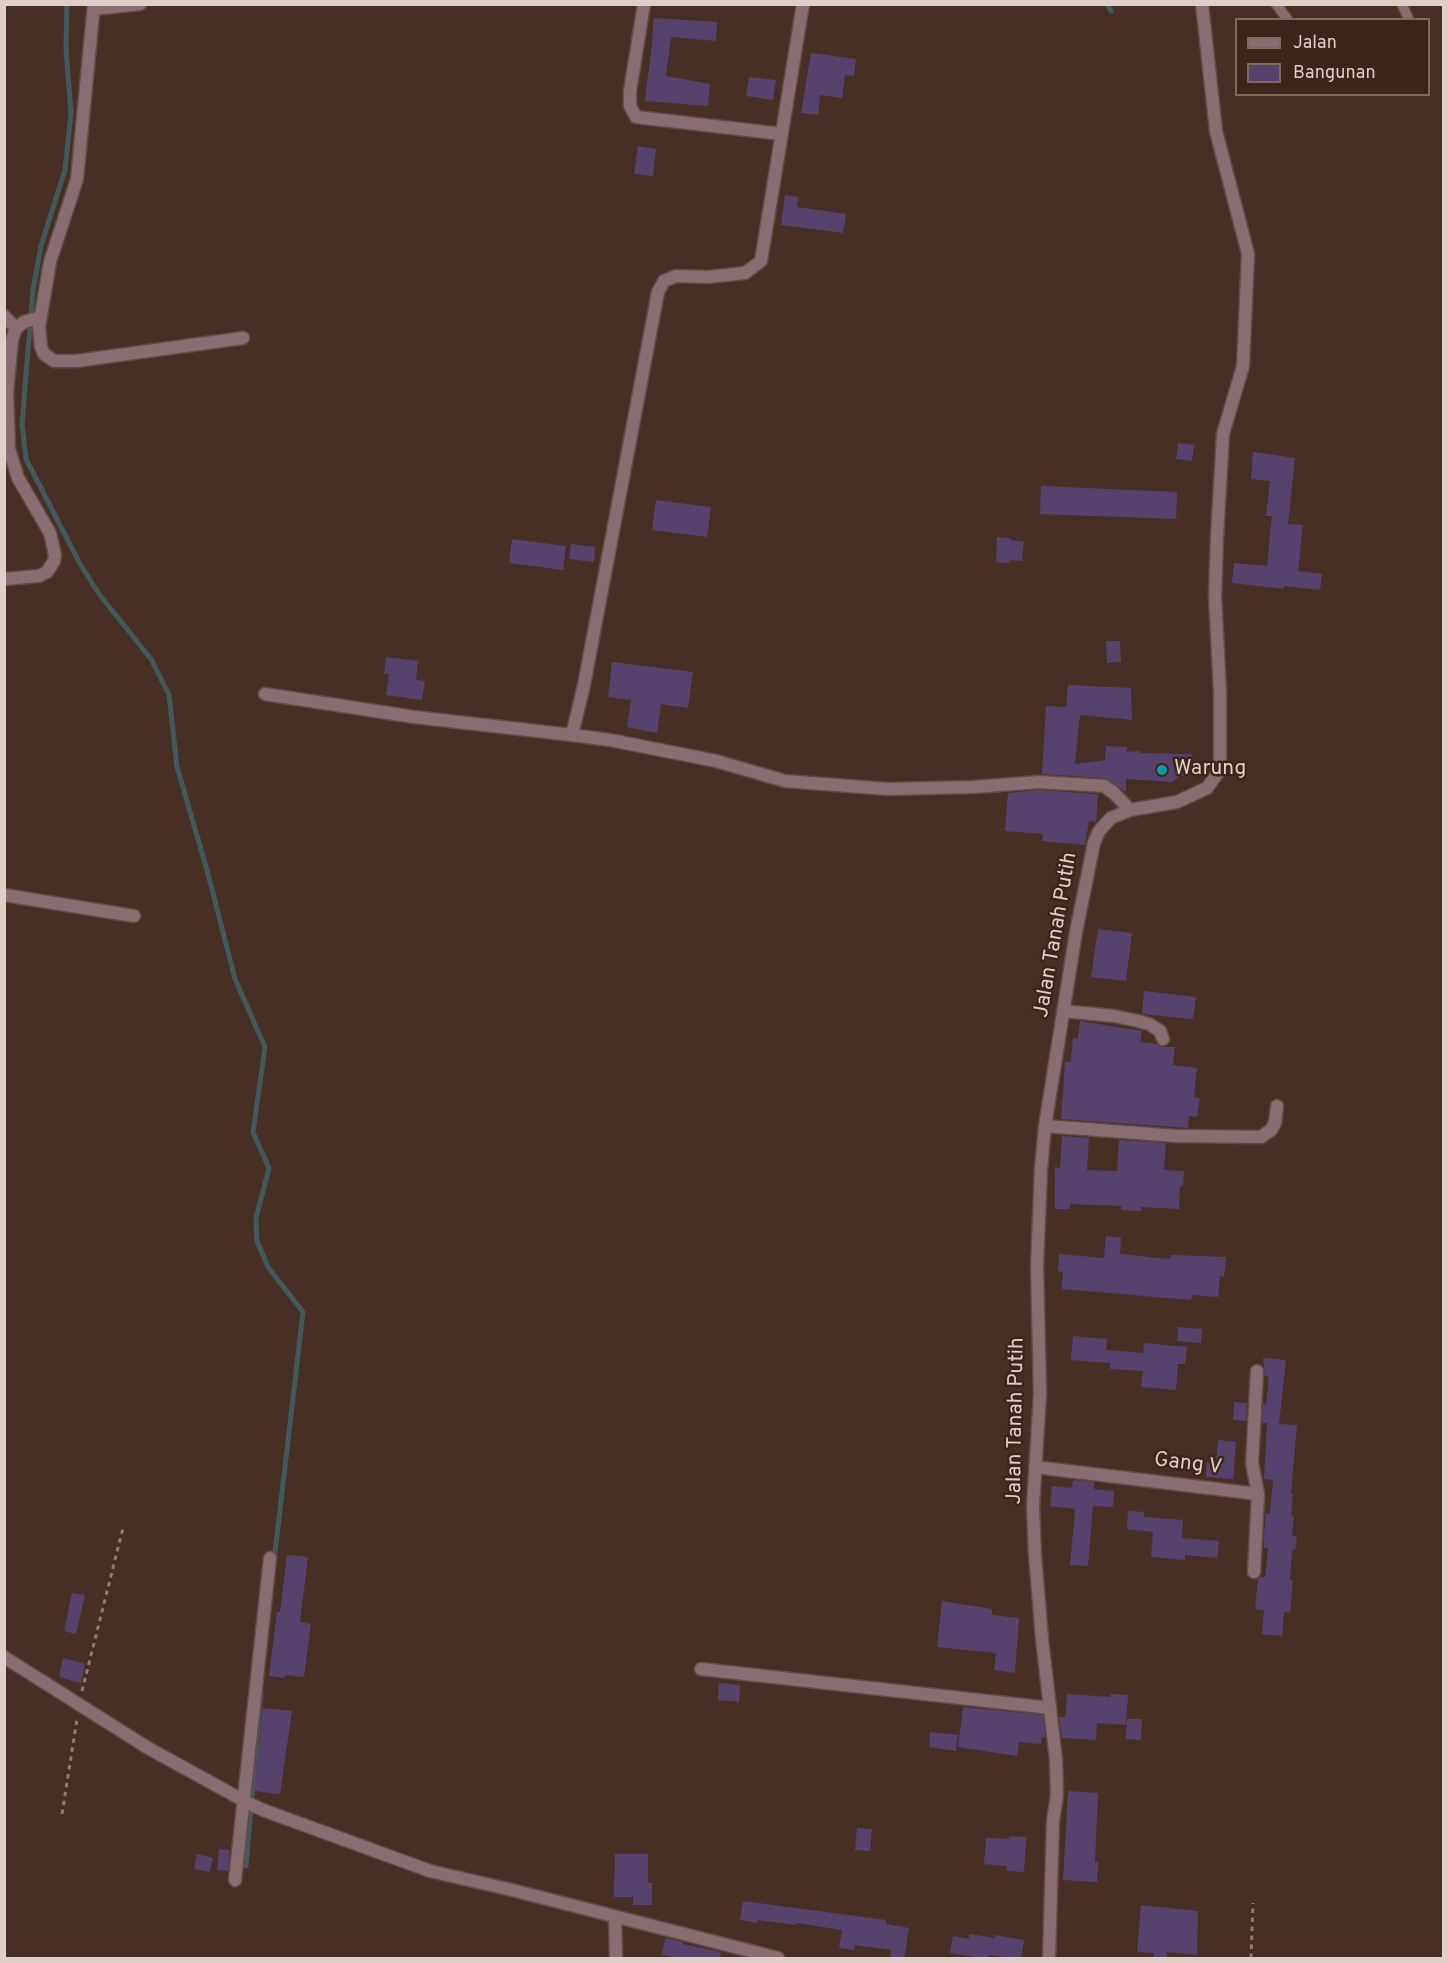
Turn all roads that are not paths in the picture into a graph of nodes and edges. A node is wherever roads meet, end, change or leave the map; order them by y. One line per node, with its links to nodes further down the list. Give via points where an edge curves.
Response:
1 (140, 4): 7 (street)
2 (644, 4): 10 (street, via 630,91 630,106 636,117)
3 (803, 4): 10 (street)
4 (1202, 4): 17 (street, Jalan Tanah Putih, via 1216,131 1248,254 1242,366 1223,434 1217,537 1220,763 1207,788 1177,802)
5 (1276, 4): 8 (lane)
6 (1402, 4): 9 (lane)
7 (94, 7): 12 (street, via 77,180)
8 (1286, 18)
9 (1408, 18)
10 (782, 134): 16 (street, via 760,261 745,273 676,276 664,281 658,292)
11 (4, 316): 12 (street)
12 (29, 321): 13 (street, via 44,354 54,361); 14 (street, via 13,332 7,393 9,448 18,478 50,533 55,555 47,572 39,576)
13 (243, 338)
14 (4, 579)
15 (265, 694): 16 (street, via 414,717)
16 (572, 735): 17 (street, via 716,761 785,781 887,789 1039,782 1104,786)
17 (1130, 810): 20 (street, Jalan Tanah Putih, via 1104,824 1094,843)
18 (4, 895): 19 (street)
19 (134, 916)
20 (1063, 1011): 21 (street, via 1149,1024 1160,1031); 23 (street, Jalan Tanah Putih)
21 (1163, 1039)
22 (1277, 1106): 23 (street, via 1275,1123 1262,1137 1177,1136)
23 (1046, 1126): 25 (street, Jalan Tanah Putih, via 1037,1255 1040,1394)
24 (1257, 1371): 26 (street, via 1252,1463)
25 (1035, 1467): 26 (street, Gang V); 31 (street, Jalan Tanah Putih, via 1035,1555)
26 (1258, 1494): 28 (street)
27 (270, 1558): 32 (street)
28 (1254, 1572)
29 (4, 1657): 32 (street, via 148,1748)
30 (701, 1669): 31 (street)
31 (1050, 1708): 37 (street, Jalan Tanah Putih, via 1057,1795)
32 (247, 1803): 33 (street); 34 (street, via 430,1871)
33 (235, 1880)
34 (615, 1917): 35 (street); 36 (street)
35 (616, 1959)
36 (778, 1959)
37 (1049, 1959)

